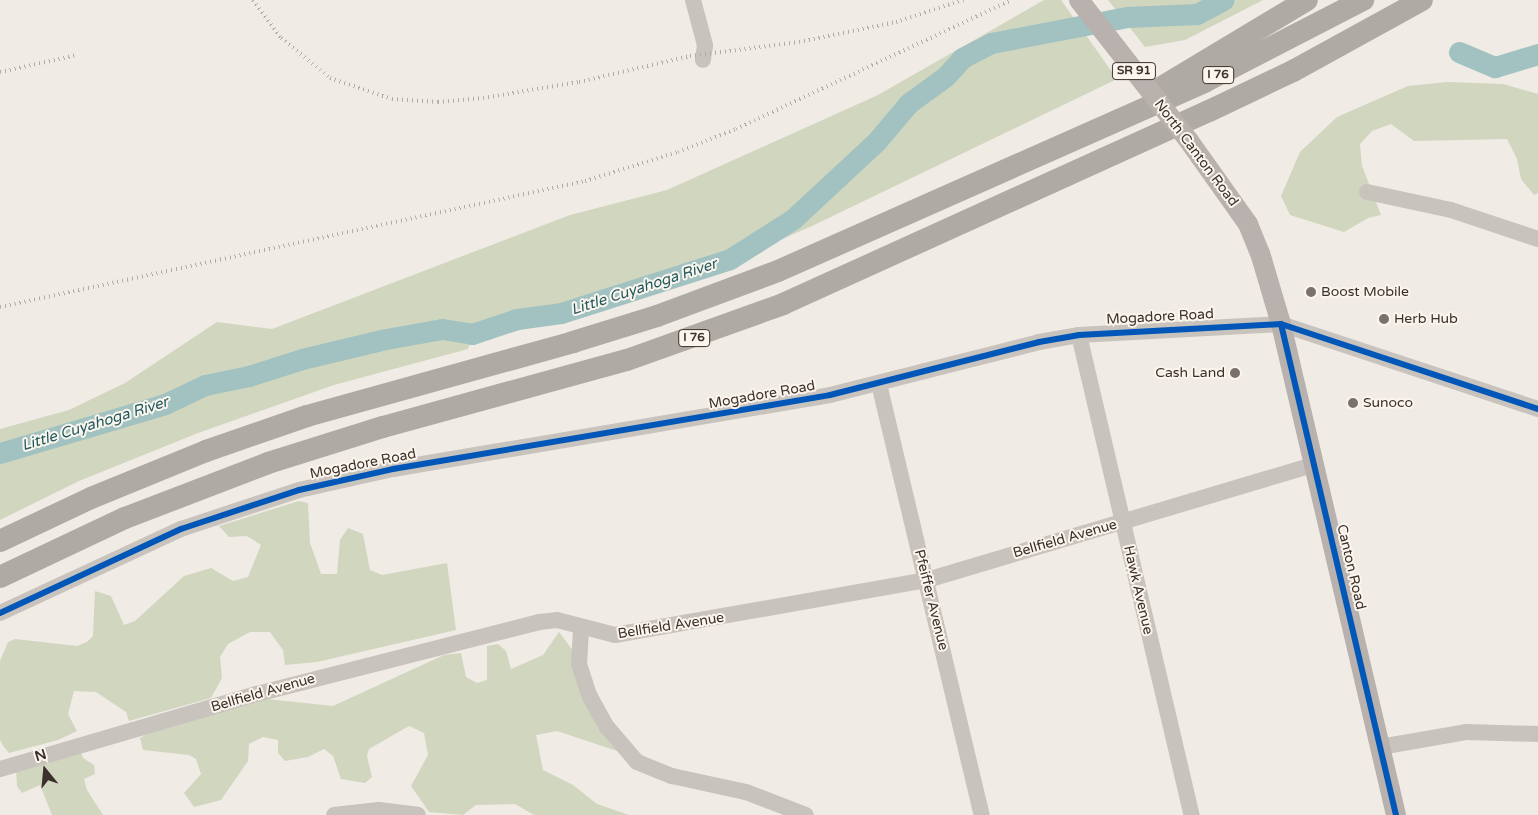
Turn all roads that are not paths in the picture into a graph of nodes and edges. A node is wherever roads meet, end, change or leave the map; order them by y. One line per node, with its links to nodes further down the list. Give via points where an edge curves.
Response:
1 (693, 0): 6 (street, via 704,45)
2 (1079, 0): 10 (main road, North Canton Road / SR 91, bridge, via 1189,141 1248,224)
3 (1307, 0): 7 (highway)
4 (1363, 0): 7 (highway, I 76, via 1260,55)
5 (1422, 0): 17 (highway, I 76, via 1293,71 782,304 627,360 383,427 268,463 125,518)
6 (703, 60)
7 (1070, 143): 16 (highway, I 76, via 814,256 657,316 307,416 180,462)
8 (1367, 192): 9 (street, via 1451,210)
9 (1538, 239)
10 (1281, 324): 11 (street, Mogadore Road); 13 (street, Mogadore Road); 14 (main road, Canton Road / SR 91)
11 (1079, 335): 12 (street, Mogadore Road, via 1039,342); 15 (street, Hawk Avenue)
12 (879, 384): 18 (street, Pfeiffer Avenue); 19 (street, Mogadore Road, via 728,414 393,470 299,490 181,529)
13 (1538, 409)
14 (1313, 465): 15 (street, Bellfield Avenue); 22 (main road, Canton Road / SR 91)
15 (1122, 522): 18 (street, Bellfield Avenue); 28 (street, Hawk Avenue)
16 (0, 541)
17 (0, 577)
18 (927, 580): 20 (street, Bellfield Avenue, via 615,635); 27 (street, Pfeiffer Avenue)
19 (0, 613)
20 (581, 628): 23 (street, Bellfield Avenue, via 557,620 539,622 257,694); 26 (street, via 580,664 589,695 607,727 636,762 672,776 746,792)
21 (1538, 734): 22 (street, via 1466,732)
22 (1380, 746): 29 (main road, Canton Road / SR 91)
23 (0, 769)
24 (334, 815): 25 (street, via 379,810)
25 (418, 815)
26 (806, 815)
27 (982, 815)
28 (1192, 815)
29 (1396, 815)

